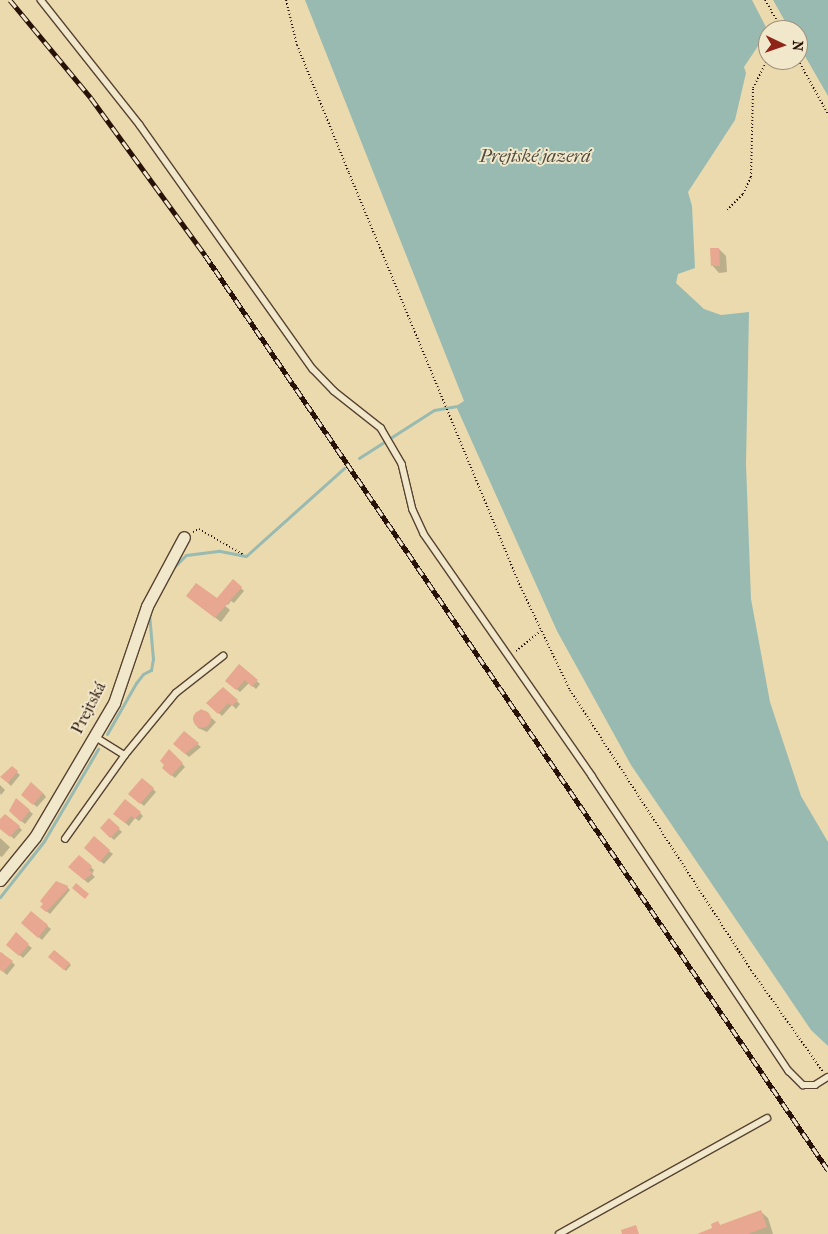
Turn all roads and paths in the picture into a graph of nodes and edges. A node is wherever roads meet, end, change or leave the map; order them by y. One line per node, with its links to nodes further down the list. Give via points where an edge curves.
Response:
1 (41, 0): 13 (lane, via 140,125 313,369 334,391 377,422 385,433 402,464 418,522)
2 (286, 0): 11 (path, via 302,60)
3 (765, 0): 4 (path)
4 (776, 20)
5 (763, 70): 8 (path, via 753,88 751,178 743,194)
6 (804, 70): 7 (path)
7 (828, 114)
8 (727, 210)
9 (184, 537): 10 (path, via 199,529); 14 (street, Prejtská, via 147,606 114,703)
10 (244, 555)
11 (541, 631): 13 (path); 18 (path, via 593,728 751,970)
12 (223, 656): 15 (lane, via 176,693)
13 (509, 657): 18 (lane, via 789,1071 803,1085 815,1085)
14 (94, 736): 15 (lane); 17 (street, Prejtská, via 35,838)
15 (125, 755): 16 (lane)
16 (64, 839)
17 (0, 880)
18 (827, 1077)
19 (767, 1118): 20 (lane)
20 (559, 1234)

